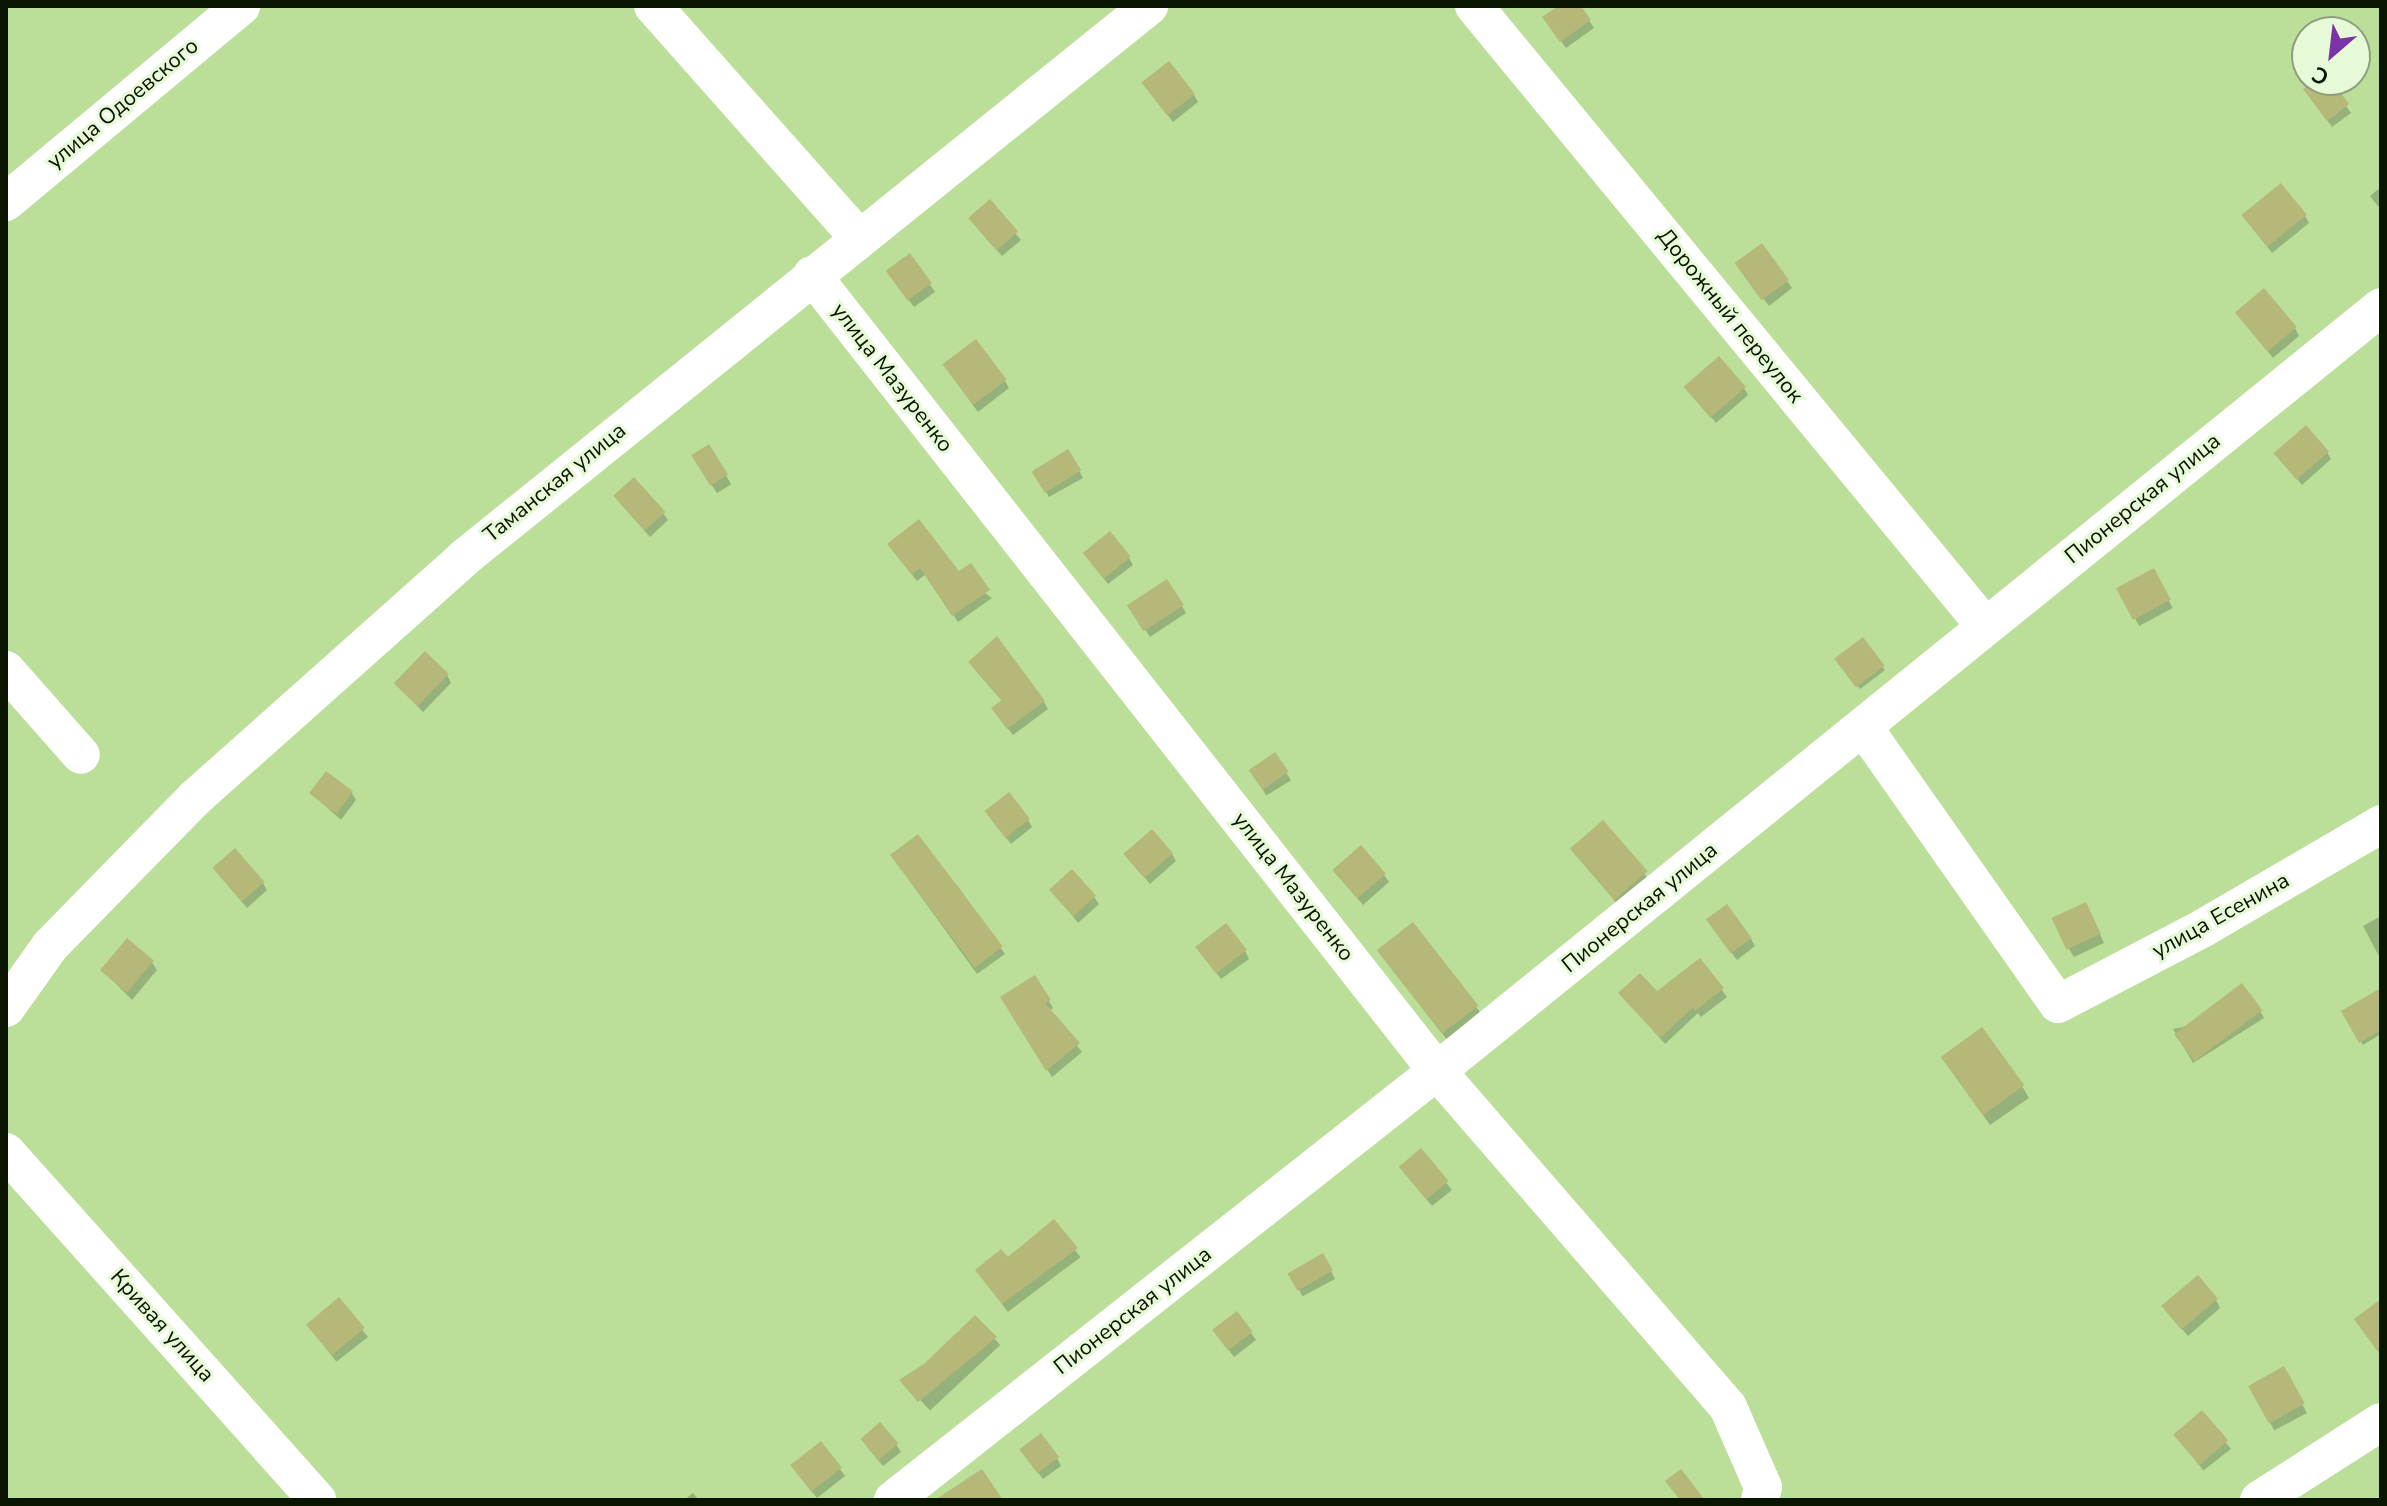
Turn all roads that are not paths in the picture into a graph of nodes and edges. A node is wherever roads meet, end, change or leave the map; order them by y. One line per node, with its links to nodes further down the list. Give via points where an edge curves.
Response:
1 (241, 6): 5 (street, улица Одоевского)
2 (653, 6): 6 (street)
3 (1149, 6): 6 (street, Таманская улица)
4 (1474, 6): 9 (street, Дорожный переулок)
5 (6, 202)
6 (859, 238): 7 (street, Таманская улица)
7 (812, 275): 14 (street, Таманская улица, via 464,558 195,798 50,946); 15 (street, улица Мазуренко)
8 (2381, 307): 9 (street, Пионерская улица)
9 (1985, 626): 11 (street, Пионерская улица)
10 (6, 670): 12 (street)
11 (1864, 728): 13 (street, улица Есенина, via 2058,1004 2205,927); 15 (street, Пионерская улица)
12 (81, 755)
13 (2381, 824)
14 (6, 1008)
15 (1437, 1071): 19 (street, Пионерская улица); 20 (street, улица Мазуренко, via 1728,1407 1763,1487)
16 (6, 1152): 18 (street, Кривая улица)
17 (2381, 1422): 21 (street)
18 (317, 1500)
19 (893, 1500)
20 (1760, 1500)
21 (2259, 1500)

